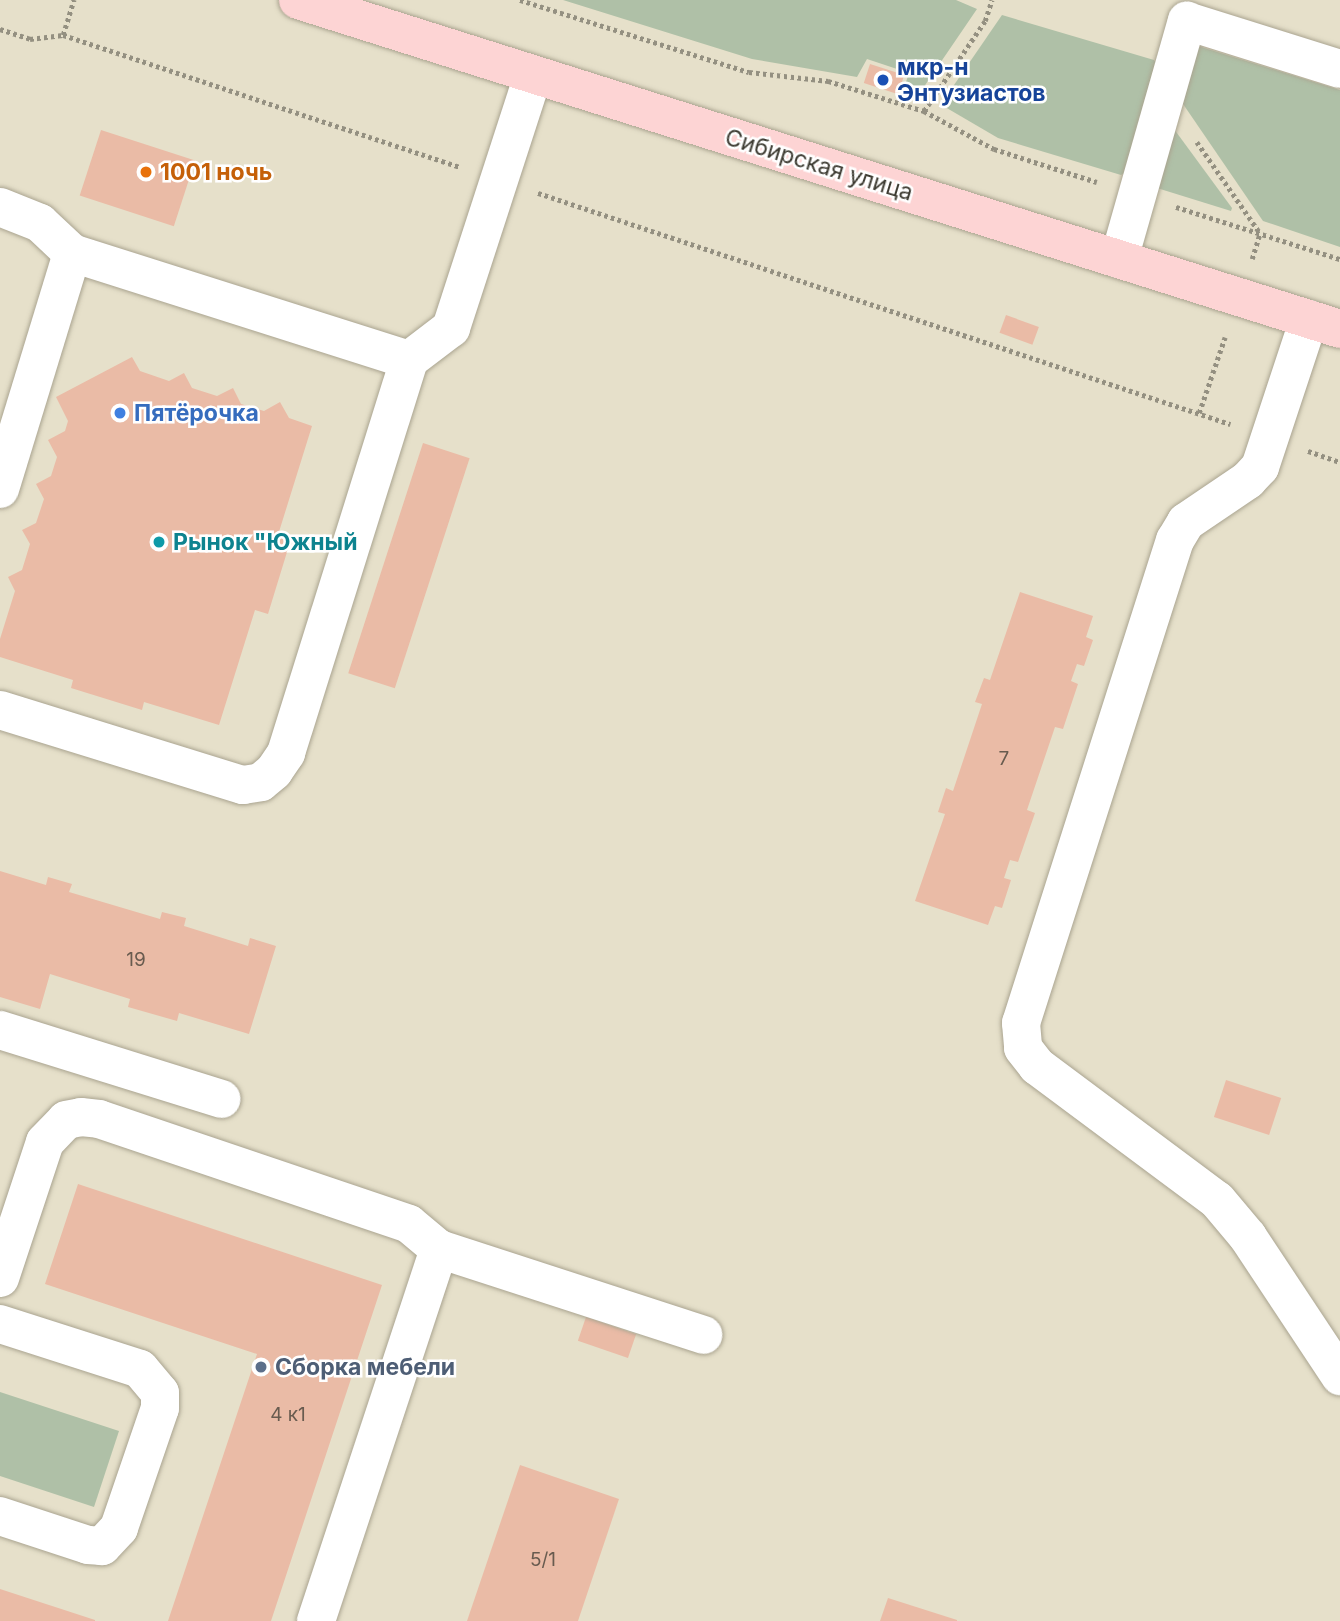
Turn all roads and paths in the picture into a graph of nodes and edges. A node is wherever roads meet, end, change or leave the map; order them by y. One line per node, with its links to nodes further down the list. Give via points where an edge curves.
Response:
1 (74, 0): 7 (path)
2 (298, 0): 9 (main road, Сибирская улица)
3 (520, 0): 11 (path, via 749,72 828,81)
4 (992, 0): 11 (path, via 985,21)
5 (1190, 11): 8 (lane); 10 (lane)
6 (0, 29): 7 (path, via 30,39)
7 (63, 34): 12 (path)
8 (1340, 69)
9 (533, 75): 12 (lane); 17 (main road, Сибирская улица)
10 (1165, 98): 13 (lane); 15 (path)
11 (924, 111): 13 (path, via 993,149)
12 (499, 180): 20 (lane, via 451,328); 21 (path)
13 (1137, 195): 15 (path); 17 (lane)
14 (0, 207): 16 (lane, via 40,223)
15 (1260, 233): 18 (path)
16 (72, 253): 20 (lane); 23 (lane)
17 (1119, 259): 19 (main road, Сибирская улица)
18 (1340, 259)
19 (1324, 324): 21 (lane)
20 (409, 360): 24 (lane, via 286,753 274,771 261,782 243,785)
21 (1269, 438): 22 (path); 31 (lane, via 1260,467 1186,522 1175,540 1021,1023 1023,1048 1037,1066 1217,1200 1248,1237)
22 (1340, 463)
23 (0, 489)
24 (0, 710)
25 (0, 1030): 26 (lane)
26 (221, 1098)
27 (439, 1249): 28 (lane, via 409,1224 99,1119 81,1117 66,1119 45,1142); 30 (lane); 33 (lane)
28 (0, 1278)
29 (0, 1324): 32 (lane, via 141,1369 160,1393 160,1408 119,1528 102,1546)
30 (703, 1335)
31 (1340, 1376)
32 (0, 1516)
33 (316, 1621)

